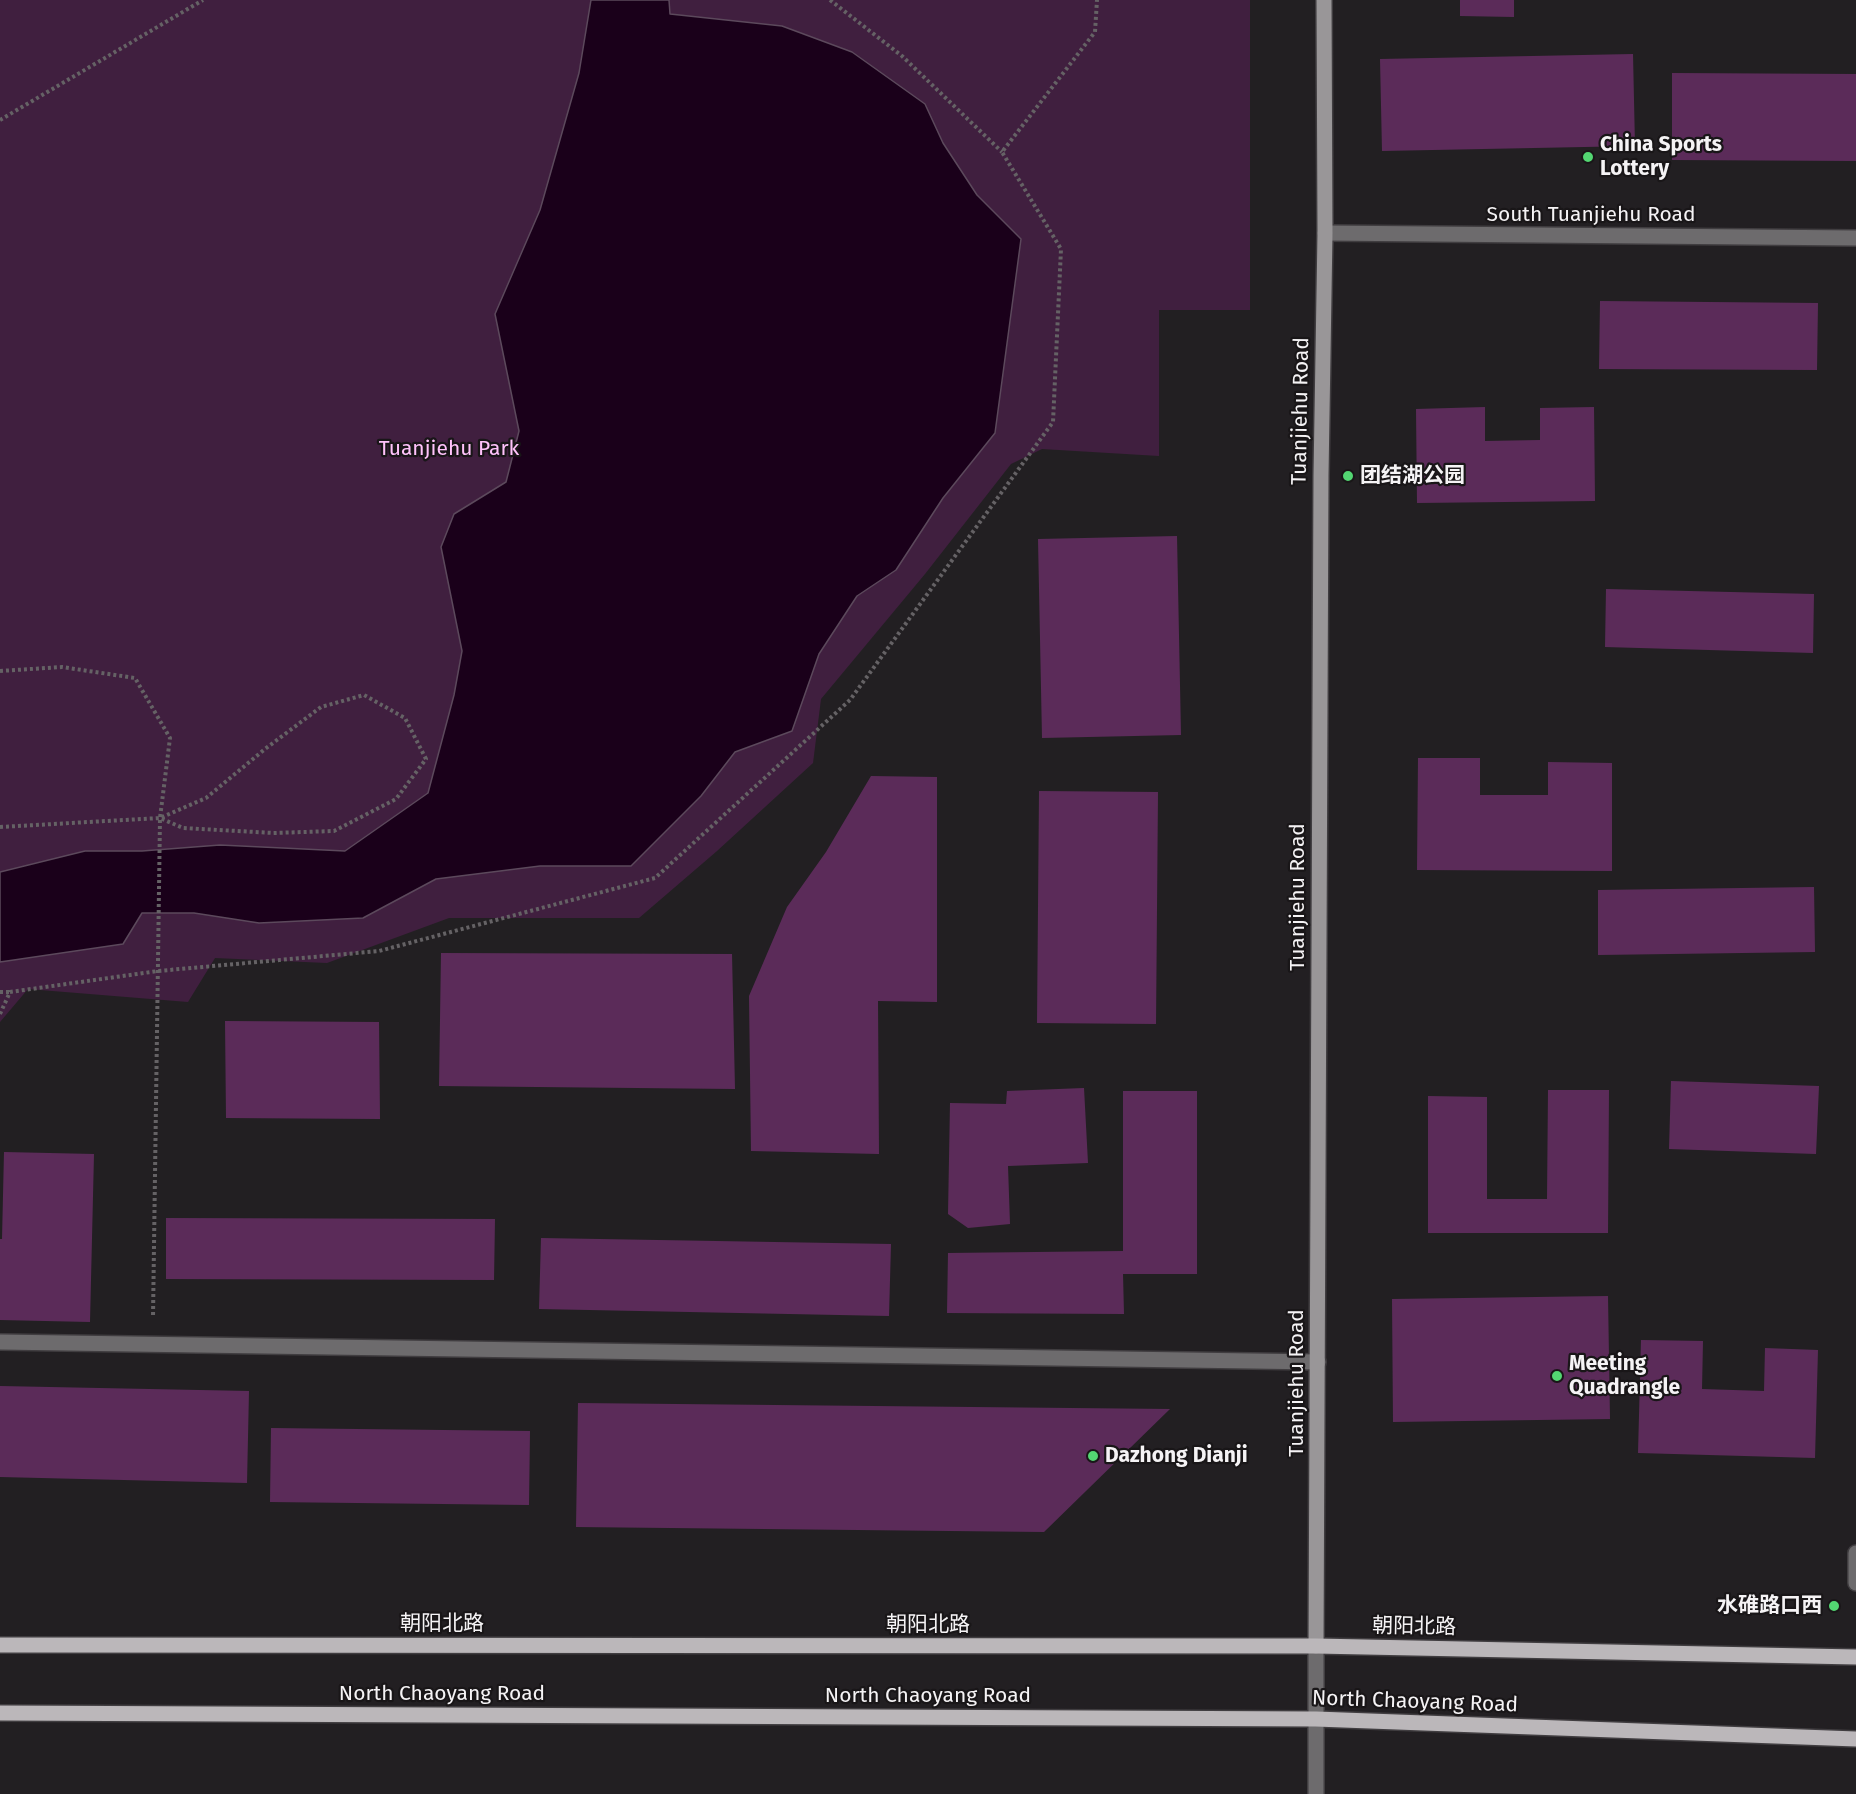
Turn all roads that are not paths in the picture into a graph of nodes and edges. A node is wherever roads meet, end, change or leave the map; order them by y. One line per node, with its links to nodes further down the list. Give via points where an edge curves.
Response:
1 (1324, 0): 2 (street, Tuanjiehu Road)
2 (1325, 233): 3 (street, South Tuanjiehu Road); 5 (street, Tuanjiehu Road, via 1320,487)
3 (1856, 238)
4 (0, 1342): 5 (street)
5 (1318, 1362): 9 (street, Tuanjiehu Road)
6 (1856, 1553): 7 (street)
7 (1856, 1583)
8 (0, 1645): 9 (main road, 朝阳北路)
9 (1316, 1646): 10 (main road, 朝阳北路); 12 (street, Tuanjiehu Road)
10 (1856, 1657)
11 (0, 1713): 12 (main road, North Chaoyang Road)
12 (1316, 1719): 13 (main road, North Chaoyang Road); 14 (street, Tuanjiehu Road)
13 (1856, 1739)
14 (1316, 1794)

